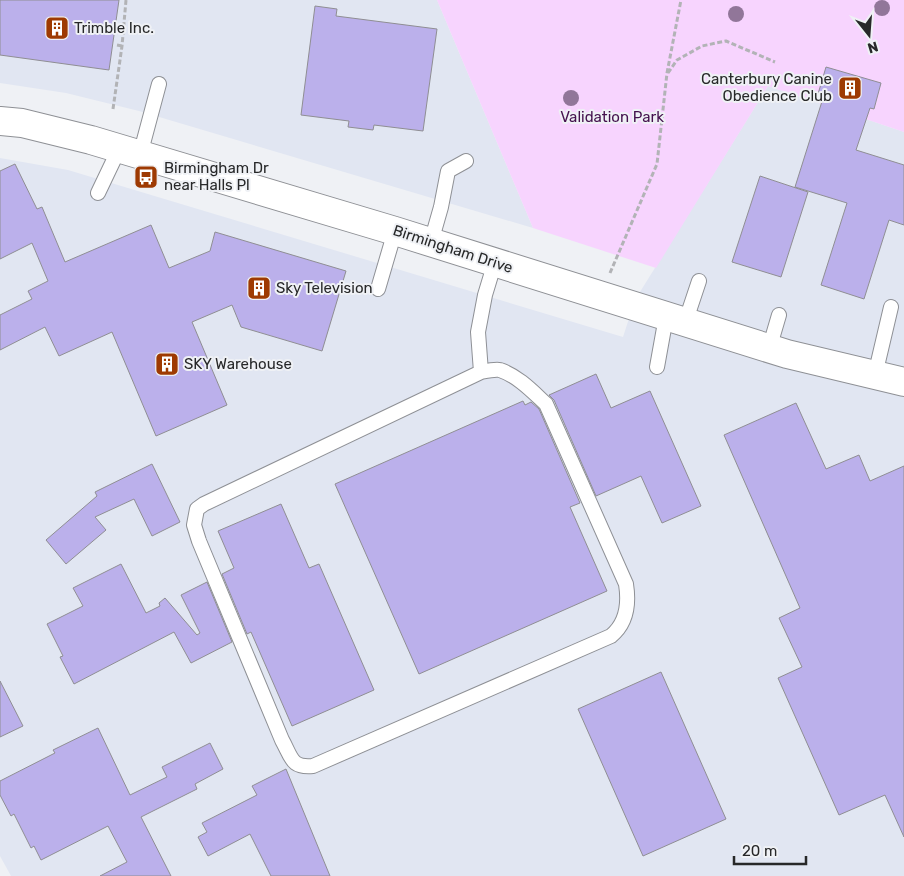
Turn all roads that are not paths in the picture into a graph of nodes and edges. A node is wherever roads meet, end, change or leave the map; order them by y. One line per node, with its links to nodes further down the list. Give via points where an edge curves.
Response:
1 (159, 84): 3 (lane)
2 (0, 121): 3 (main road, Birmingham Drive, via 22,123)
3 (129, 152): 5 (lane); 6 (main road, Birmingham Drive)
4 (466, 161): 7 (lane, via 448,171)
5 (98, 193)
6 (396, 231): 7 (main road, Birmingham Drive); 10 (lane)
7 (431, 242): 8 (main road, Birmingham Drive)
8 (495, 262): 13 (main road, Birmingham Drive); 16 (lane, via 478,332)
9 (699, 281): 13 (lane)
10 (378, 289)
11 (891, 307): 17 (lane)
12 (779, 315): 14 (lane)
13 (675, 320): 14 (main road, Birmingham Drive); 15 (lane)
14 (769, 349): 17 (main road, Birmingham Drive)
15 (657, 367)
16 (480, 372): 16 (lane, via 499,370 529,388 546,404 626,584 627,606 619,629 611,636 313,766 297,765 282,740 199,540 194,525 196,509)
17 (874, 375): 18 (main road, Birmingham Drive)
18 (904, 382)

